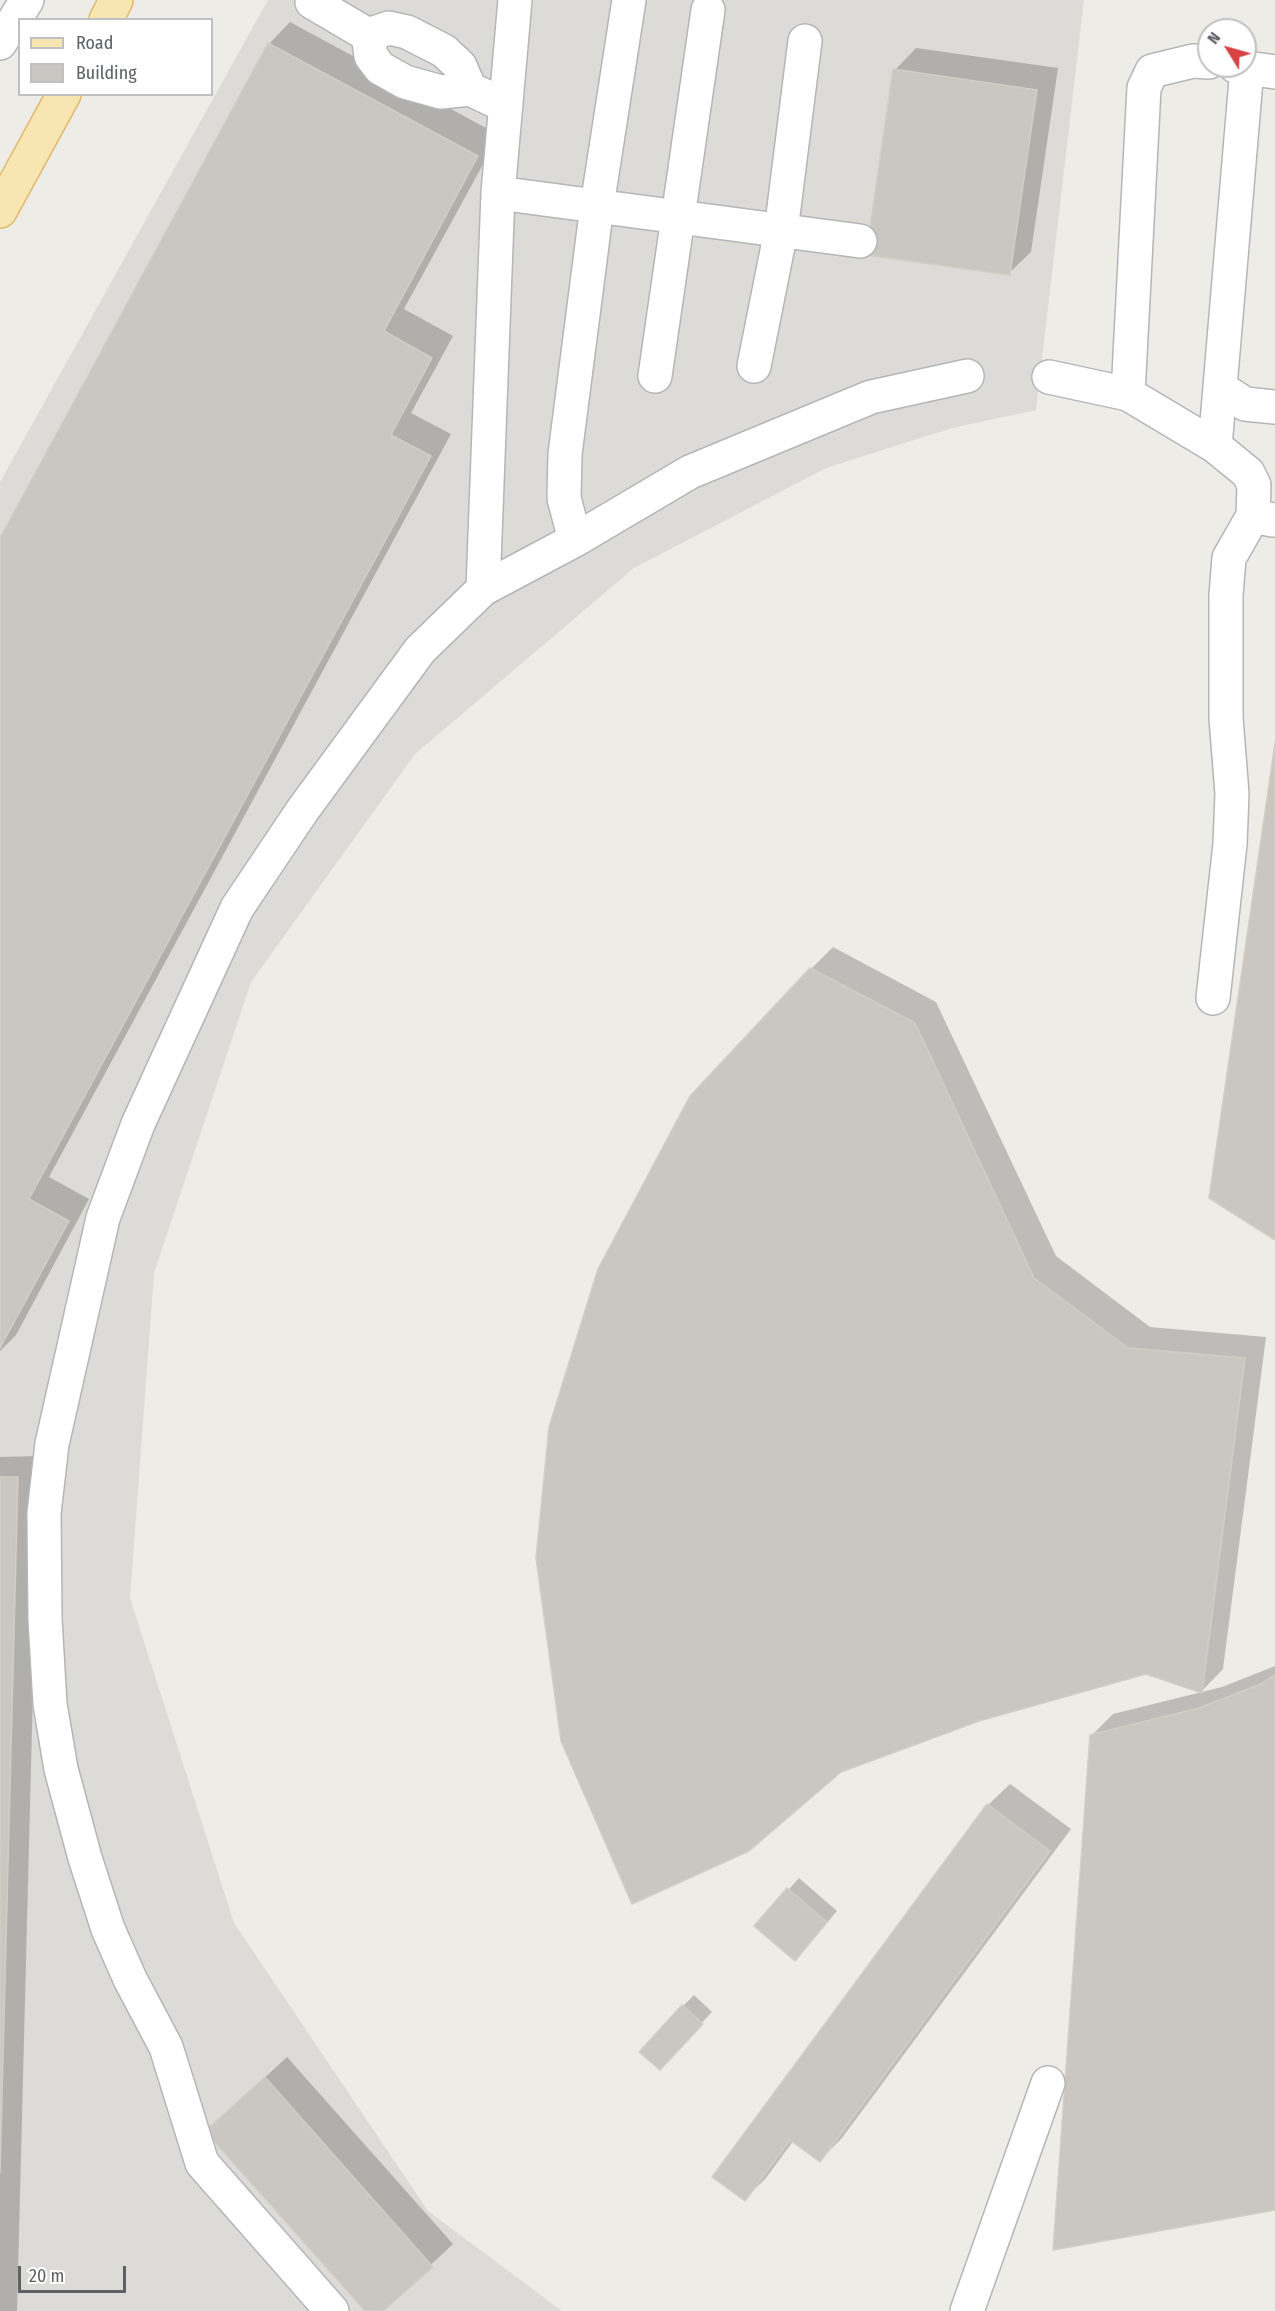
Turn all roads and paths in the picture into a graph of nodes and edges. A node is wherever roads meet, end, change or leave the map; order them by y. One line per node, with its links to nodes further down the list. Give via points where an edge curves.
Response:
1 (27, 0): 10 (street)
2 (116, 0): 7 (main road)
3 (515, 0): 15 (street)
4 (629, 0): 17 (street)
5 (312, 2): 8 (street)
6 (708, 10): 19 (street)
7 (107, 18)
8 (368, 35): 13 (street, via 389,28 407,32 444,51 460,66); 13 (street, via 371,56 380,68 405,82 441,92)
9 (805, 41): 20 (street)
10 (0, 43)
11 (1197, 61): 27 (street, via 1152,70 1144,88)
12 (1251, 78): 26 (street)
13 (470, 89): 15 (street)
14 (63, 96): 18 (main road)
15 (506, 106): 16 (street)
16 (498, 193): 17 (street); 32 (street)
17 (597, 206): 19 (street); 31 (street, via 565,454 564,498)
18 (0, 211)
19 (677, 216): 20 (street); 23 (street)
20 (782, 231): 21 (street); 22 (street)
21 (860, 241)
22 (754, 366)
23 (655, 376)
24 (967, 376): 31 (street, via 871,397 700,467)
25 (1049, 377): 27 (street)
26 (1220, 388): 28 (street, via 1245,404); 29 (street)
27 (1128, 394): 29 (street)
28 (1275, 407)
29 (1215, 446): 30 (street, via 1248,473)
30 (1264, 518): 33 (street, via 1229,558 1226,718 1232,794)
31 (575, 540): 32 (street)
32 (483, 589): 35 (street, via 420,650 302,811 237,908 138,1124 103,1218 52,1444 44,1513 50,1704 61,1769 108,1929 166,2047 202,2163)
33 (1213, 998)
34 (1048, 2083): 36 (street)
35 (332, 2311)
36 (967, 2311)

